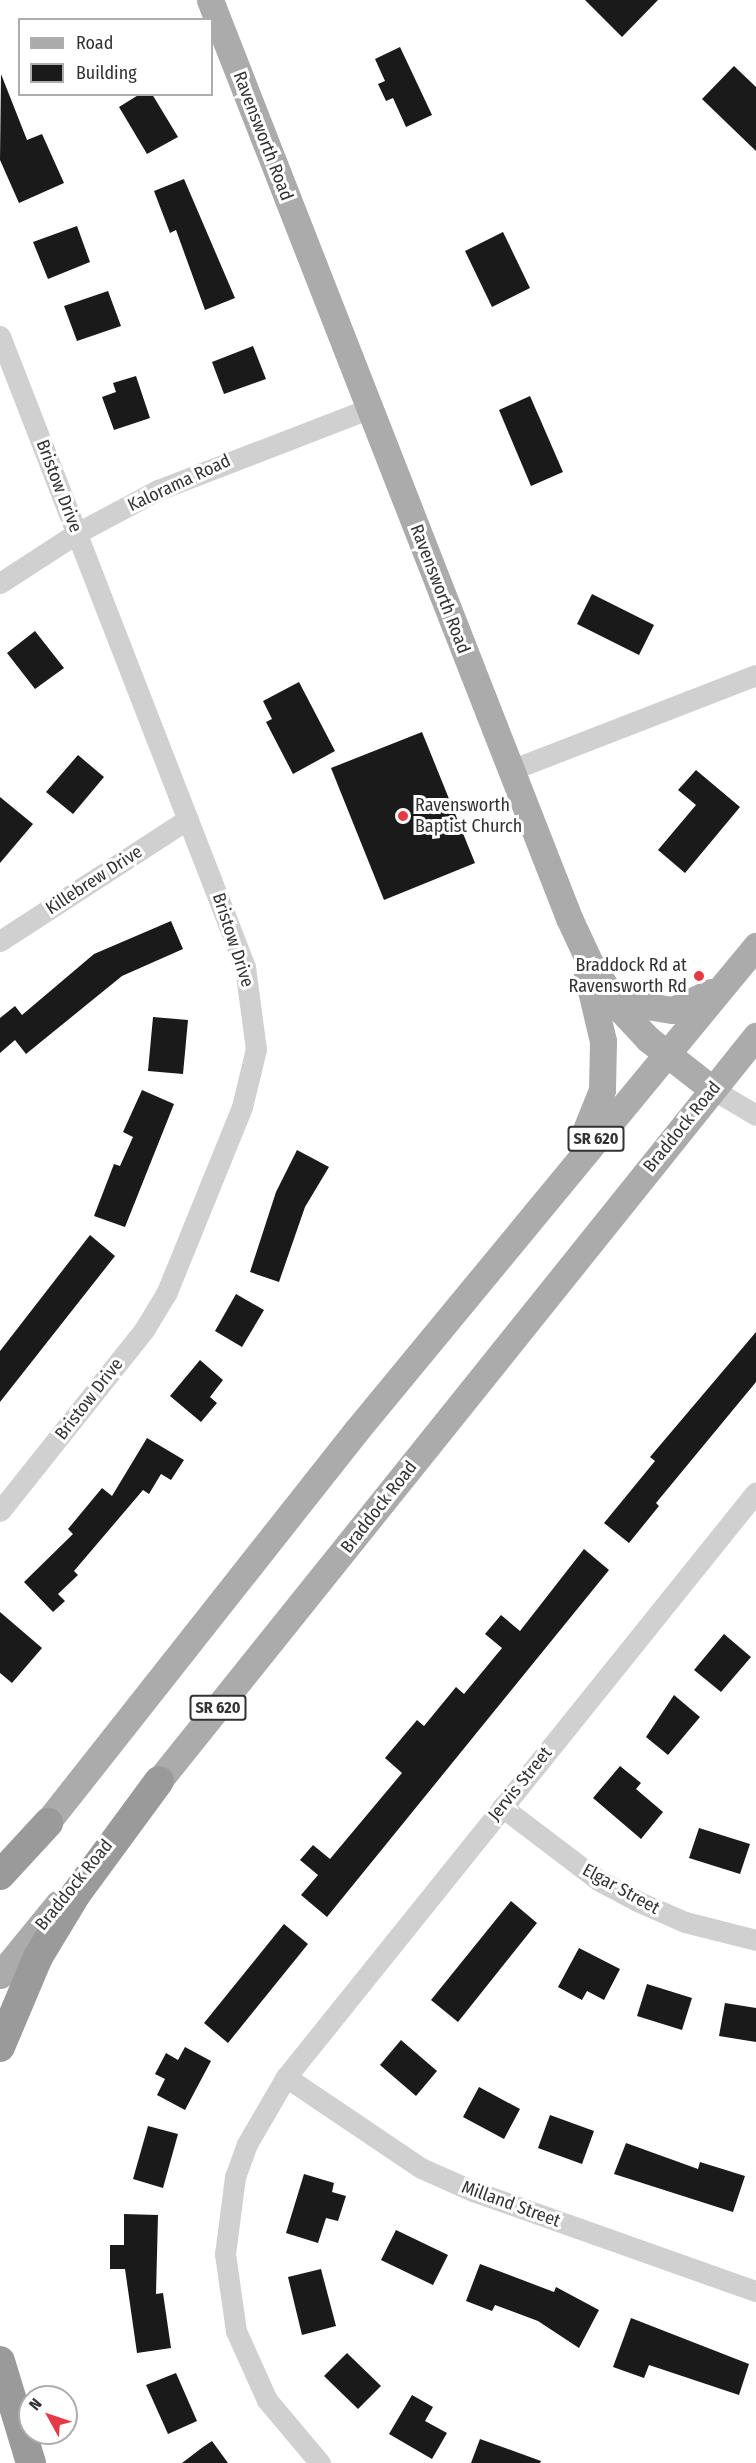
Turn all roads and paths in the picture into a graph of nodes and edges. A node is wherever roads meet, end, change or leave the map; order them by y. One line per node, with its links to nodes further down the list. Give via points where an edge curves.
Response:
1 (210, 0): 3 (main road, Ravensworth Road)
2 (0, 336): 4 (street, Bristow Drive)
3 (370, 408): 4 (street, Kalorama Road, via 185,478); 7 (main road, Ravensworth Road)
4 (77, 533): 5 (street, Kalorama Road); 8 (street, Bristow Drive)
5 (0, 583)
6 (756, 675): 7 (street)
7 (511, 770): 9 (main road, Ravensworth Road)
8 (188, 819): 10 (street, Killebrew Drive); 20 (street, Bristow Drive, via 245,967 255,1025 248,1088 187,1253 167,1293 144,1330)
9 (569, 918): 13 (main road, Ravensworth Road); 18 (main road, via 600,1018 602,1090 575,1153)
10 (0, 941)
11 (756, 945): 12 (main road, SR 620)
12 (725, 983): 13 (main road, via 695,1004 673,1010 634,1004); 15 (main road, SR 620)
13 (605, 988): 15 (main road, Ravensworth Road)
14 (756, 1036): 16 (main road, Braddock Road / SR 620)
15 (666, 1054): 16 (main road, Ravensworth Road); 18 (main road, SR 620)
16 (712, 1089): 17 (street, Ravensworth Road); 21 (main road, Braddock Road / SR 620)
17 (756, 1115)
18 (526, 1224): 23 (main road, SR 620, via 349,1439)
19 (756, 1492): 22 (street, Jervis Street)
20 (0, 1511)
21 (159, 1781): 26 (main road, Braddock Road / SR 620); 27 (highway, via 76,1894 38,1957)
22 (502, 1807): 25 (street, Elgar Street, via 598,1880 637,1901 685,1922); 28 (street, Jervis Street)
23 (48, 1823): 24 (highway)
24 (0, 1877)
25 (756, 1940)
26 (0, 1976)
27 (0, 2047)
28 (286, 2078): 29 (street, Milland Street, via 421,2168 473,2191); 32 (street, via 264,2109 235,2177 227,2217 228,2291 236,2331 267,2400)
29 (756, 2290)
30 (0, 2361): 31 (highway)
31 (31, 2463)
32 (320, 2463)

